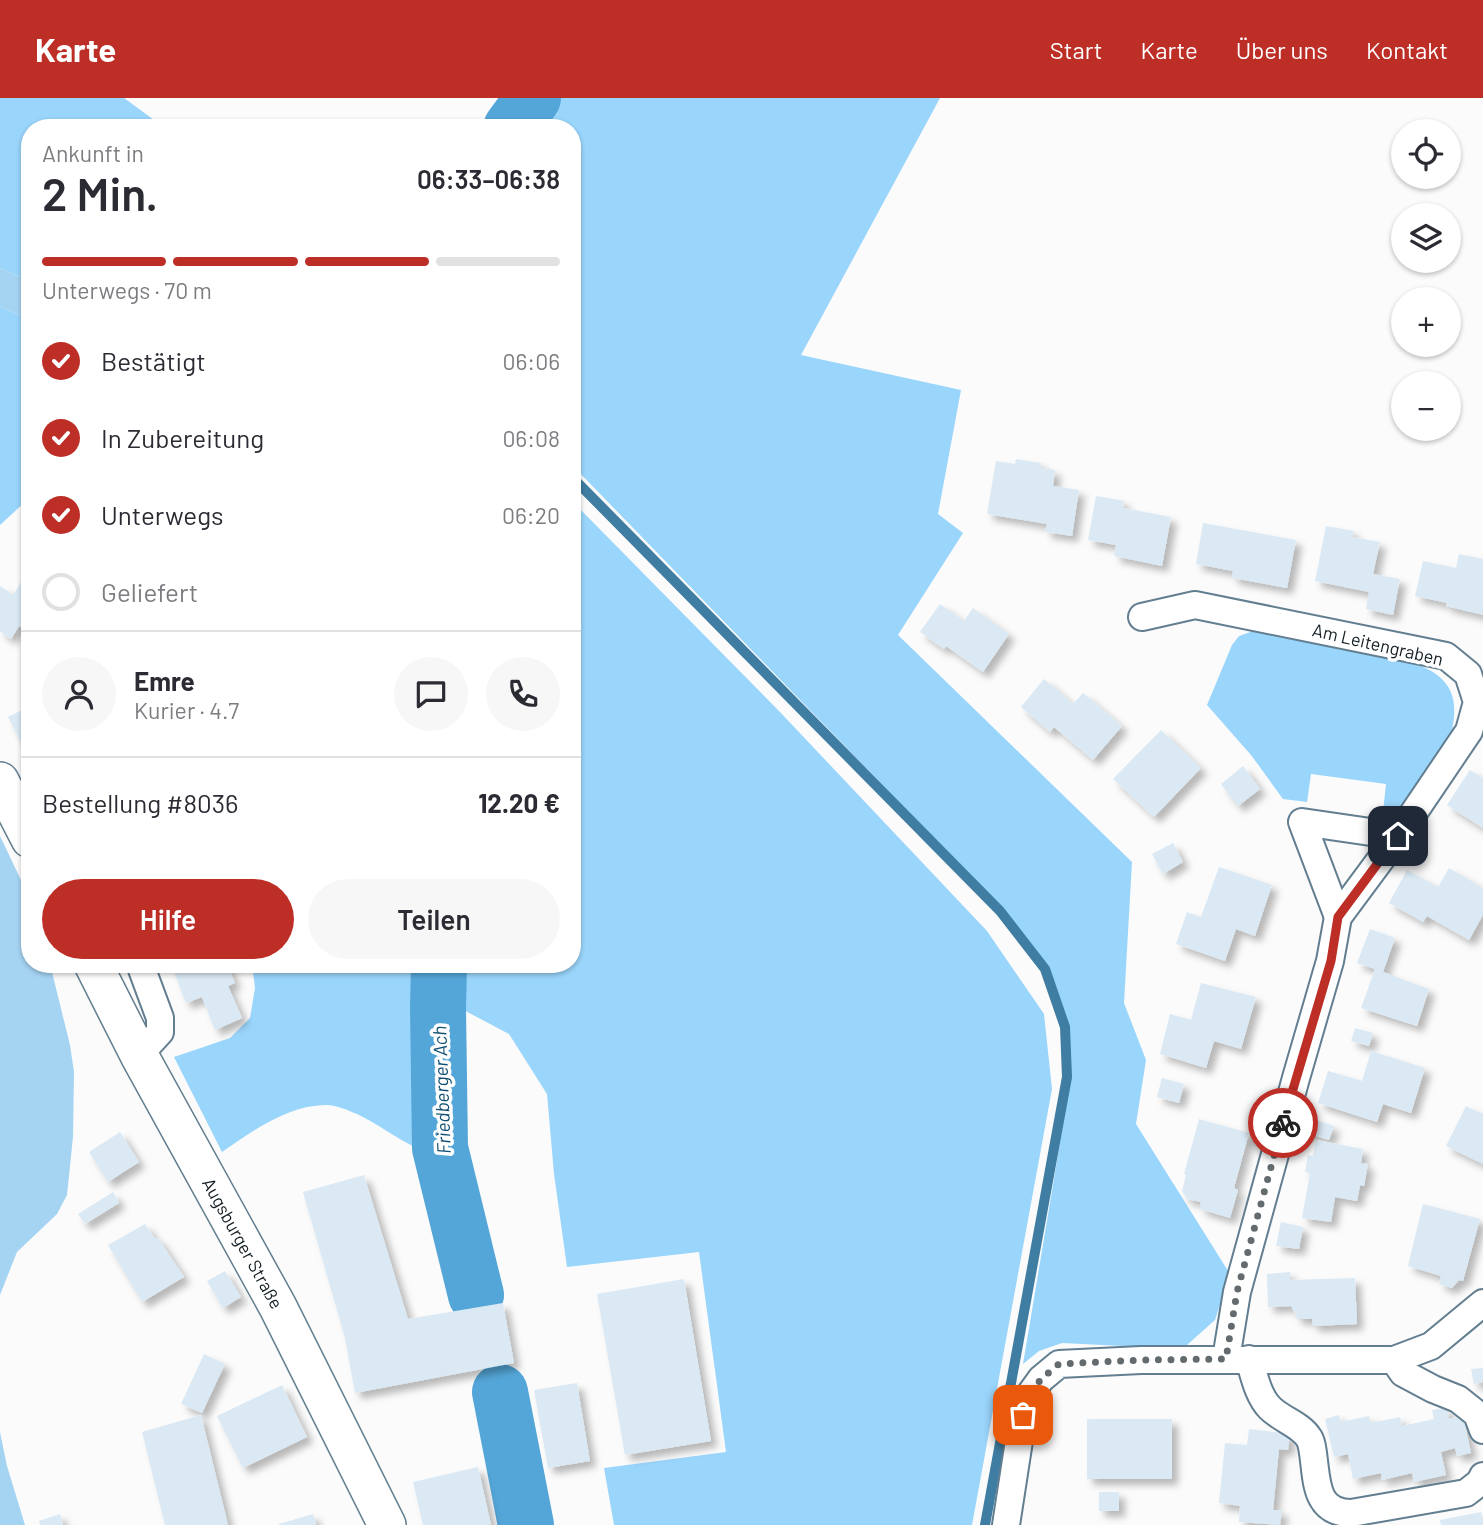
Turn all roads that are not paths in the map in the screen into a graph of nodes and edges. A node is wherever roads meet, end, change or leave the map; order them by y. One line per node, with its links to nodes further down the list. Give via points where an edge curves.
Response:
1 (1142, 617): 4 (street, Am Leitengraben, via 1195,606 1446,656 1468,674 1477,702 1469,731)
2 (0, 781): 3 (main road)
3 (21, 822)
4 (1398, 836): 5 (street, Am Leitengraben); 5 (street, Am Leitengraben, via 1303,822)
5 (1338, 917): 10 (street, Am Leitengraben, via 1331,961 1237,1292)
6 (98, 973): 8 (main road, Augsburger Straße)
7 (143, 973): 8 (street, via 160,1018 160,1032)
8 (139, 1055): 14 (main road, Augsburger Straße, via 278,1307)
9 (1483, 1303): 11 (street, via 1431,1346)
10 (1238, 1359): 11 (street); 13 (street, via 1271,1409 1311,1441 1319,1492 1323,1502 1339,1513 1466,1493); 15 (street, via 1059,1364 1028,1397)
11 (1394, 1360): 12 (street, via 1403,1373 1458,1399 1477,1414)
12 (1483, 1430)
13 (1483, 1476)
14 (387, 1525)
15 (1006, 1525)

